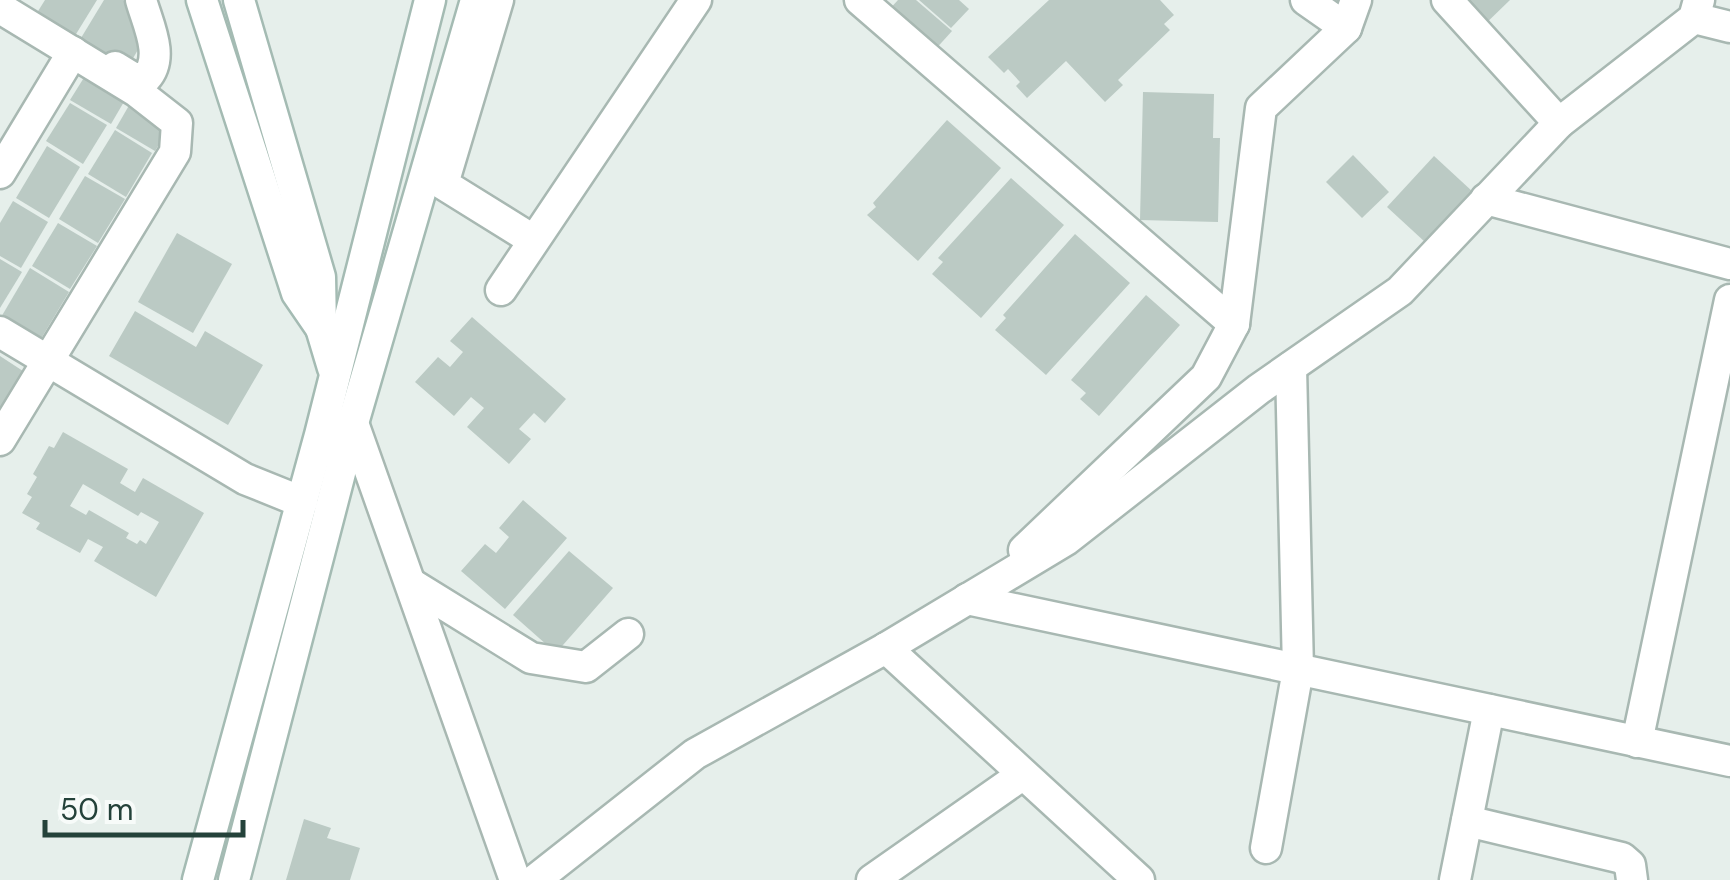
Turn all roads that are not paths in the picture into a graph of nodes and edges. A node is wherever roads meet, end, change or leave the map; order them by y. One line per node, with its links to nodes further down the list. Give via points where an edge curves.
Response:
1 (142, 0): 11 (street, via 156,55 146,78 133,78)
2 (202, 0): 24 (street, via 297,293)
3 (239, 0): 24 (street, via 320,277)
4 (430, 0): 28 (street)
5 (476, 0): 29 (street)
6 (498, 0): 19 (street, via 442,184)
7 (696, 0): 19 (street)
8 (860, 0): 23 (street)
9 (1306, 0): 13 (street)
10 (1447, 0): 16 (street)
11 (7, 9): 15 (street)
12 (1697, 9): 14 (street); 16 (street)
13 (1351, 14): 23 (street, via 1260,108)
14 (1730, 26)
15 (73, 52): 17 (street); 26 (street, via 178,123 175,152)
16 (1559, 123): 18 (street)
17 (0, 173)
18 (1486, 199): 20 (street); 27 (street, via 1400,291)
19 (534, 240): 21 (street)
20 (1730, 264)
21 (500, 290)
22 (1730, 300): 39 (street)
23 (1234, 324): 32 (street, via 1206,378)
24 (321, 328): 28 (street)
25 (0, 332): 26 (street)
26 (50, 360): 30 (street); 31 (street, via 244,479)
27 (1291, 367): 34 (street, via 1066,540); 37 (street)
28 (334, 371): 29 (street); 31 (street)
29 (353, 423): 33 (street); 45 (street)
30 (0, 440)
31 (302, 502): 44 (street)
32 (1024, 550)
33 (413, 585): 35 (street, via 531,658 586,666); 46 (street)
34 (967, 600): 36 (street); 37 (street)
35 (628, 634)
36 (886, 648): 41 (street); 47 (street, via 695,754)
37 (1298, 670): 38 (street); 43 (street)
38 (1489, 710): 39 (street); 42 (street)
39 (1637, 742): 40 (street)
40 (1730, 762)
41 (1022, 775): 48 (street); 49 (street)
42 (1467, 821): 50 (street); 51 (street, via 1622,858)
43 (1266, 848)
44 (198, 880)
45 (234, 880)
46 (516, 880)
47 (535, 880)
48 (872, 880)
49 (1139, 880)
50 (1456, 880)
51 (1632, 880)

